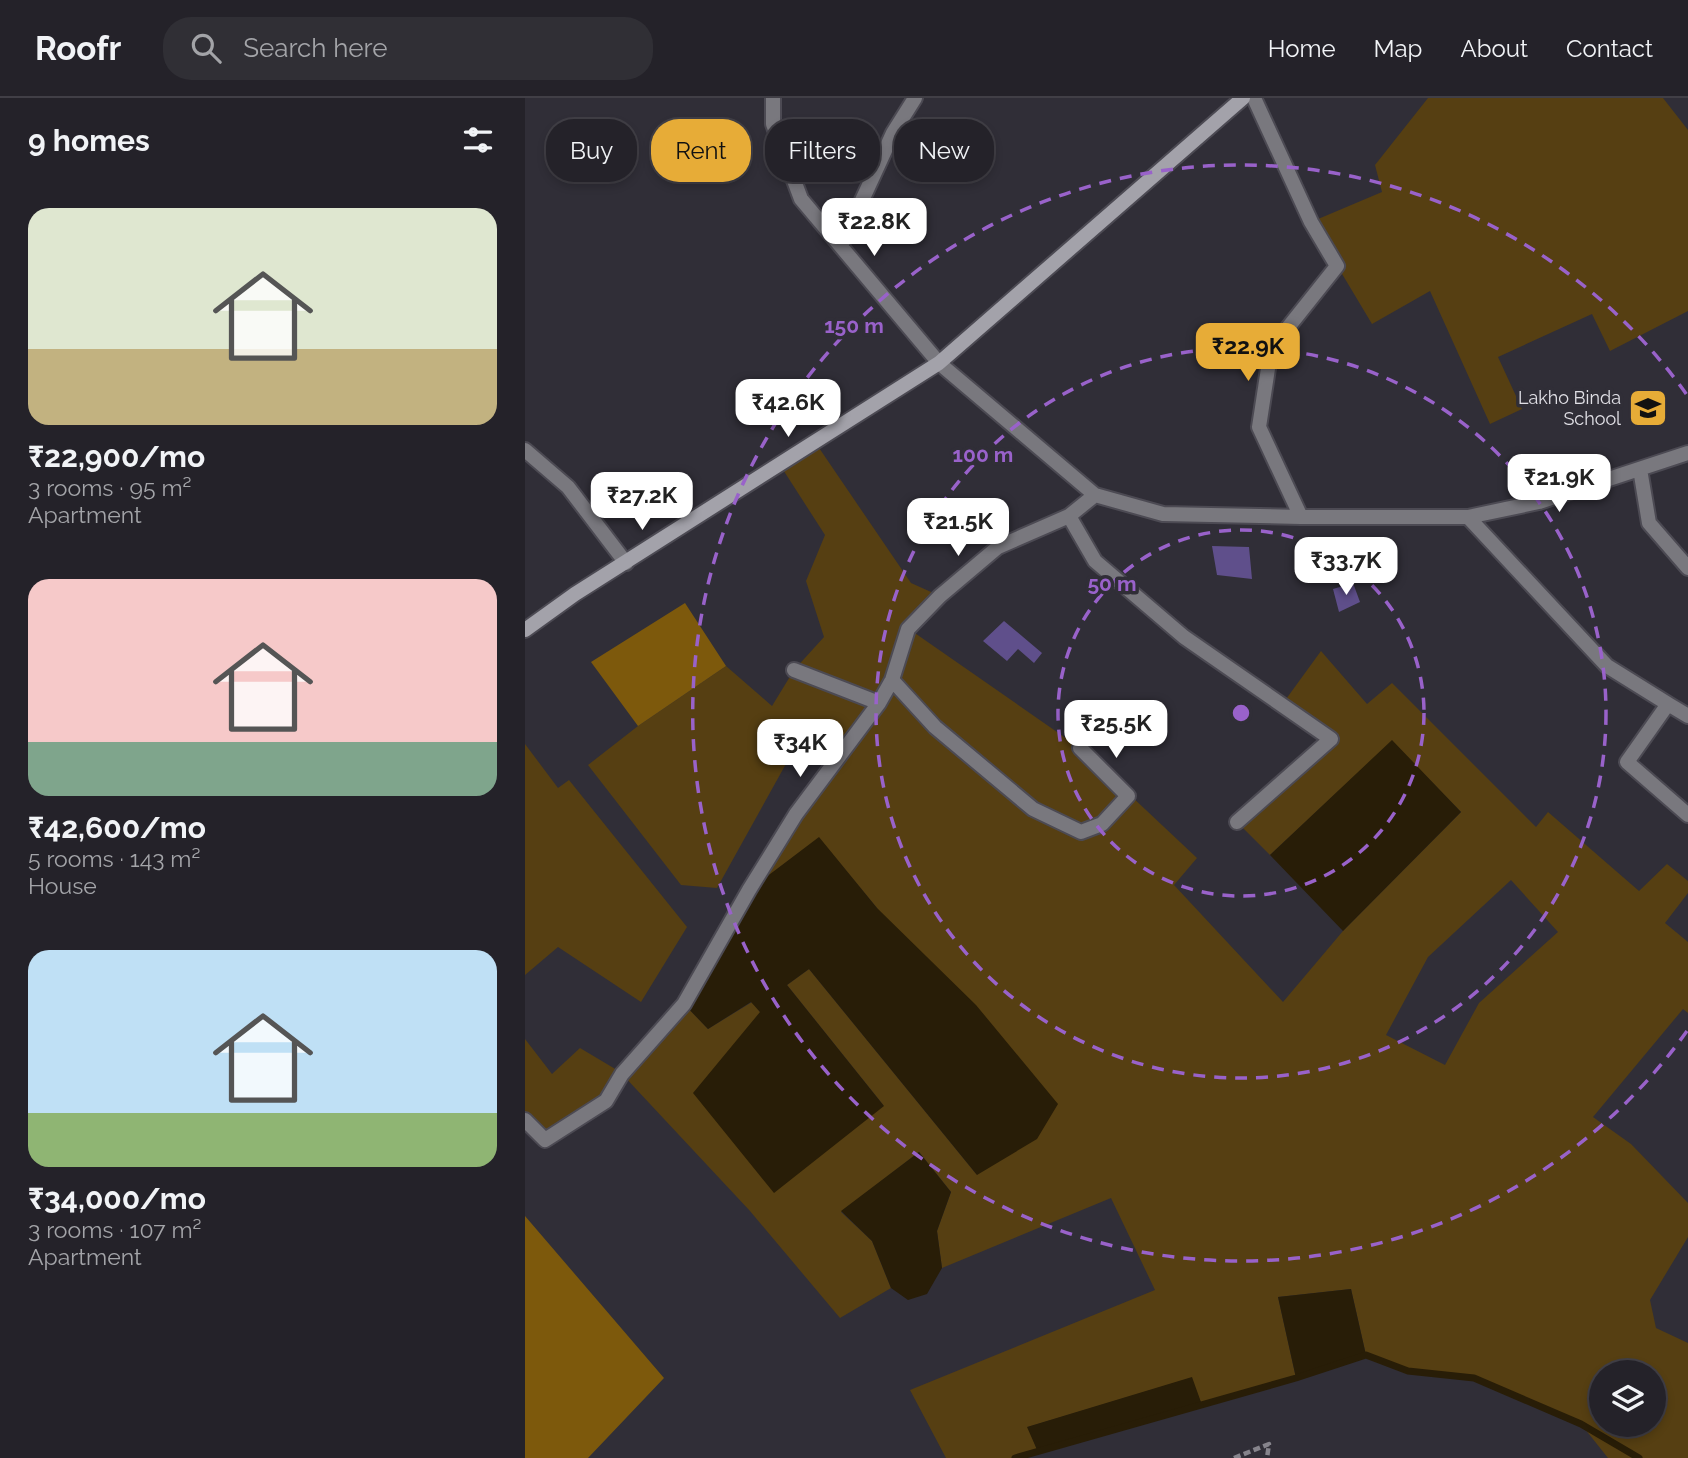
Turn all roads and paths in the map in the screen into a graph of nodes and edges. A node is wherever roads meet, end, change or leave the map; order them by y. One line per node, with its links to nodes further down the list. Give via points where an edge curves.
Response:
1 (773, 98): 5 (street, via 773,124 801,199)
2 (915, 98): 5 (street, via 893,133)
3 (1243, 98): 6 (main road)
4 (1254, 98): 12 (street, via 1311,222 1337,266 1271,349 1259,427)
5 (841, 246): 6 (street)
6 (939, 363): 10 (street); 14 (main road)
7 (525, 450): 14 (street, via 568,487)
8 (1688, 453): 9 (street)
9 (1640, 469): 13 (street, via 1539,502); 15 (street, via 1649,523)
10 (1095, 495): 11 (street); 12 (street, via 1163,514)
11 (1069, 516): 18 (street, via 998,547 940,596 908,629); 24 (street, via 1095,561 1174,628 1331,739)
12 (1301, 517): 13 (street)
13 (1468, 517): 20 (street, via 1607,666)
14 (626, 563): 16 (main road)
15 (1688, 568)
16 (525, 630)
17 (794, 670): 19 (street)
18 (892, 680): 19 (street); 22 (street, via 935,727 1033,810 1081,832 1102,824 1128,796)
19 (879, 703): 25 (street, via 796,814 684,1004 622,1074 606,1101 545,1140)
20 (1668, 704): 21 (street); 23 (street, via 1627,762)
21 (1688, 716)
22 (1080, 748)
23 (1688, 815)
24 (1237, 822)
25 (525, 1121)
26 (1234, 1458): 27 (path, via 1269,1444)
27 (1267, 1458)

